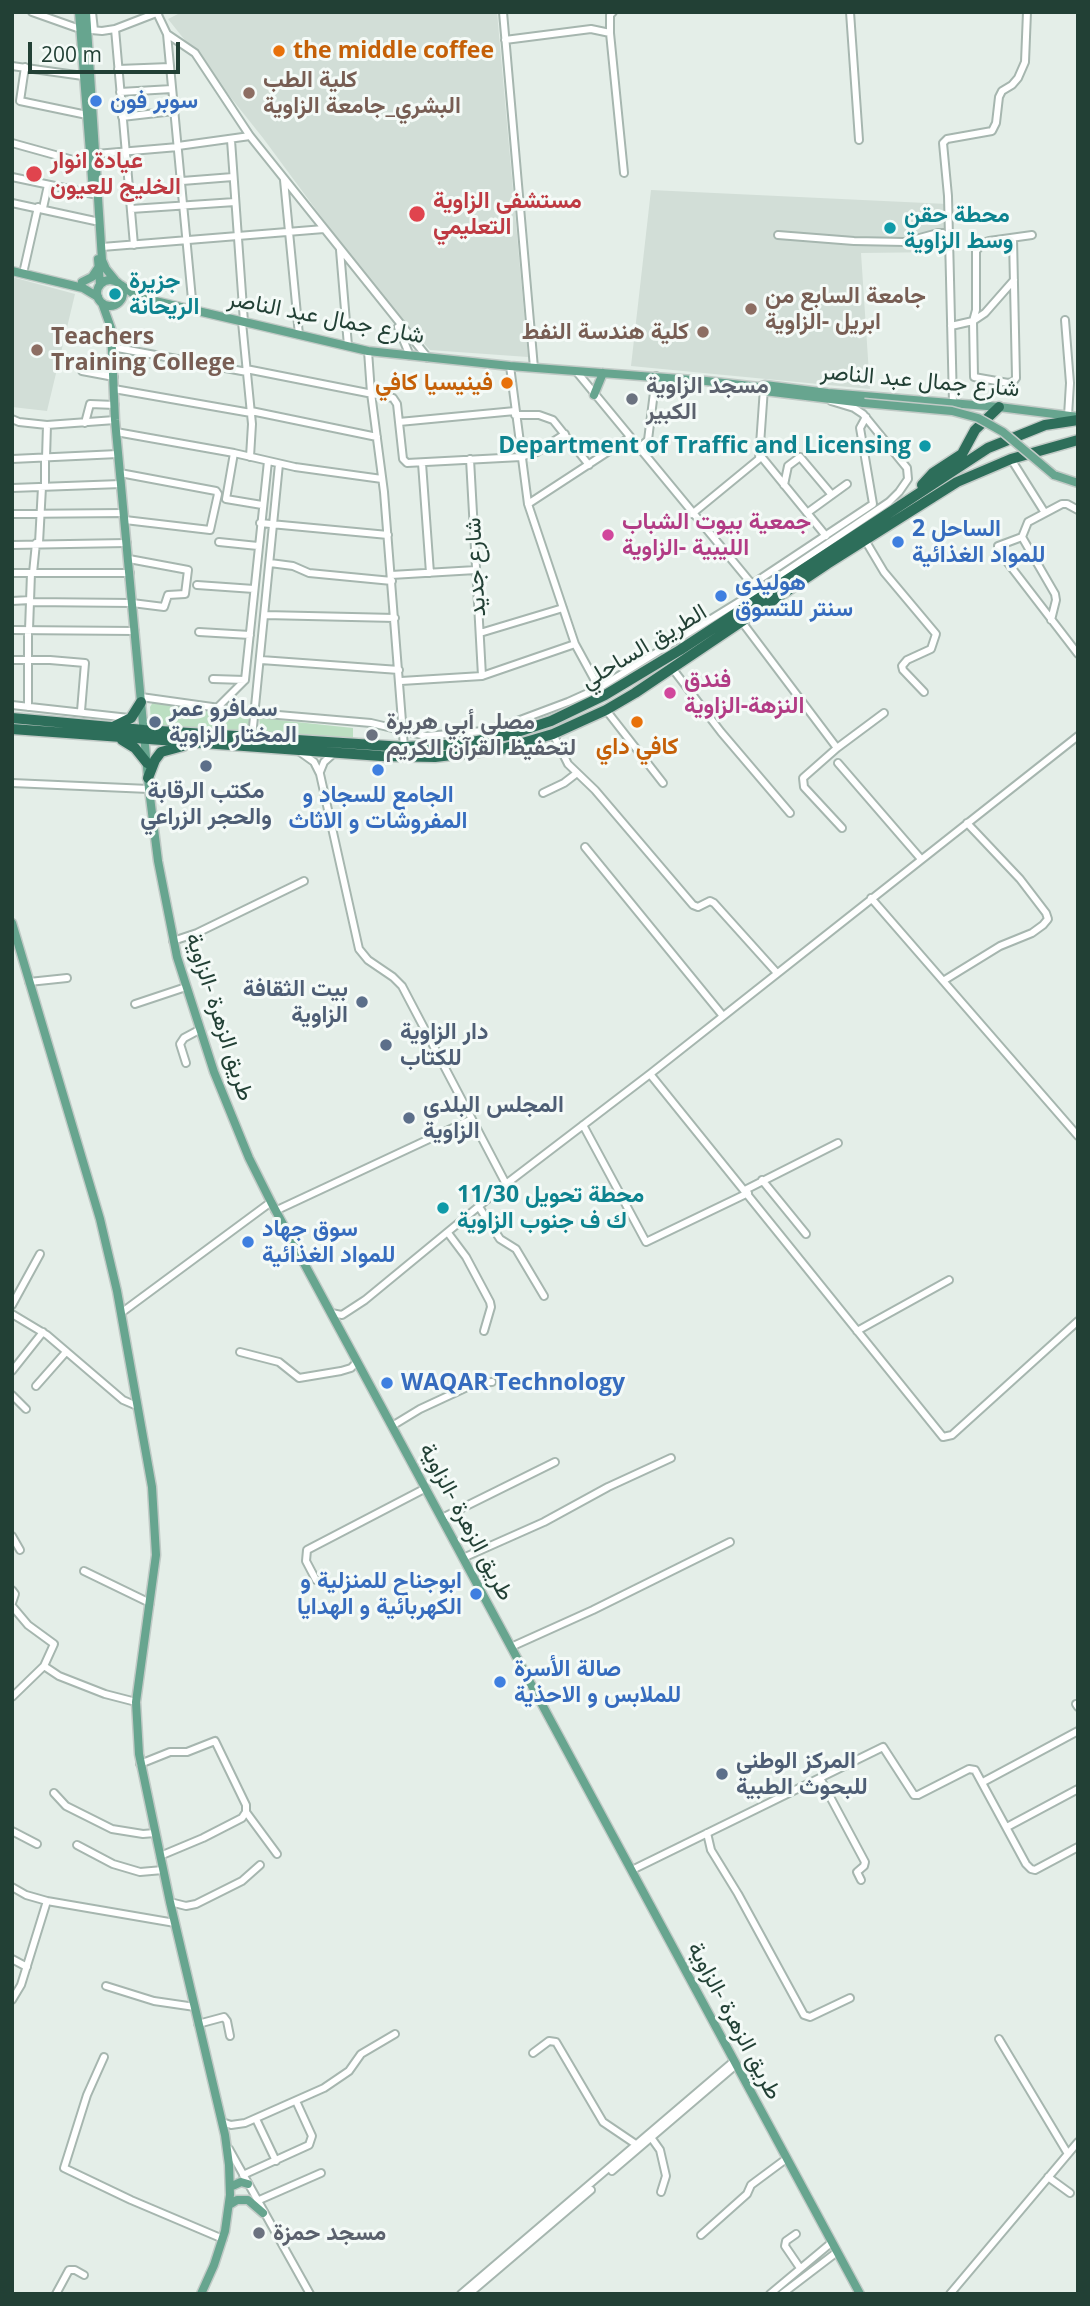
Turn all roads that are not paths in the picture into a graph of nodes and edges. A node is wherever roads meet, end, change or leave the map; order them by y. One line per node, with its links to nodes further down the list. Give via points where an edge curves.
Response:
1 (32, 12): 11 (street)
2 (79, 12): 11 (main road)
3 (86, 12): 11 (main road)
4 (92, 12): 11 (street)
5 (503, 12): 15 (street)
6 (613, 12): 13 (street)
7 (850, 12): 28 (street)
8 (1027, 12): 52 (street, via 1025,62 1018,78 999,97 992,131 943,143)
9 (158, 13): 10 (street); 14 (street)
10 (145, 15): 12 (street)
11 (87, 29): 12 (street); 20 (main road); 32 (main road)
12 (115, 29): 19 (street)
13 (610, 33): 15 (street, via 591,29); 34 (street)
14 (167, 34): 18 (street); 26 (street, via 195,53)
15 (505, 40): 82 (street)
16 (12, 65): 17 (street)
17 (25, 67): 20 (street); 24 (street, via 20,101)
18 (170, 67): 19 (street); 21 (street)
19 (118, 69): 22 (street)
20 (83, 76): 24 (main road)
21 (172, 89): 22 (street); 23 (street)
22 (120, 92): 25 (street)
23 (174, 111): 25 (street); 30 (street)
24 (87, 115): 33 (main road)
25 (122, 117): 31 (street)
26 (250, 136): 27 (street); 37 (street)
27 (231, 139): 30 (street); 36 (street)
28 (859, 140)
29 (12, 143): 33 (street)
30 (178, 146): 31 (street); 38 (street)
31 (127, 151): 32 (street); 45 (street)
32 (96, 154): 56 (main road)
33 (91, 165): 40 (main road)
34 (624, 173)
35 (12, 177): 39 (street)
36 (233, 177): 38 (street); 41 (street)
37 (284, 179): 47 (street); 48 (street)
38 (182, 180): 43 (street)
39 (48, 185): 40 (street); 44 (street)
40 (93, 194): 46 (main road)
41 (235, 201): 43 (street); 50 (street)
42 (12, 203): 44 (street)
43 (185, 205): 45 (street); 54 (street)
44 (40, 208): 46 (street); 60 (street)
45 (131, 209): 55 (street)
46 (95, 221): 58 (main road)
47 (324, 229): 48 (street); 57 (street)
48 (288, 230): 50 (street); 75 (street)
49 (778, 235): 52 (street, via 905,242 938,233)
50 (238, 236): 54 (street); 71 (street)
51 (1032, 236): 53 (street)
52 (948, 237): 73 (street)
53 (1013, 238): 61 (street); 70 (street, via 983,243 976,251)
54 (187, 240): 55 (street); 68 (street)
55 (134, 245): 56 (street)
56 (102, 247): 63 (main road, via 103,265)
57 (340, 250): 72 (street); 76 (street)
58 (99, 268): 62 (main road); 64 (main road)
59 (12, 269): 60 (main road); 66 (main road, via 83,288)
60 (24, 269): 62 (main road)
61 (1014, 279): 70 (street); 70 (street, via 1013,382 974,377)
62 (82, 282): 64 (main road)
63 (118, 283): 64 (main road, via 106,280); 65 (main road, شارع جمال عبد الناصر); 67 (main road, via 124,293)
64 (100, 285): 66 (main road)
65 (138, 297): 67 (main road, شارع جمال عبد الناصر); 68 (main road, شارع جمال عبد الناصر)
66 (100, 300): 67 (main road, via 110,306); 74 (main road)
67 (120, 302): 74 (main road)
68 (193, 310): 71 (main road, شارع جمال عبد الناصر)
69 (1065, 320): 100 (street)
70 (972, 321): 73 (street)
71 (243, 322): 75 (main road, شارع جمال عبد الناصر); 83 (street)
72 (396, 322): 79 (street); 80 (street)
73 (950, 326): 94 (street)
74 (111, 328): 77 (main road, طريق الزهرة -الزاوية)
75 (299, 335): 76 (main road, شارع جمال عبد الناصر)
76 (348, 346): 78 (main road, شارع جمال عبد الناصر)
77 (112, 348): 83 (street); 88 (main road, طريق الزهرة -الزاوية)
78 (368, 351): 79 (main road, شارع جمال عبد الناصر); 91 (street)
79 (410, 356): 80 (main road, شارع جمال عبد الناصر)
80 (428, 358): 81 (main road, شارع جمال عبد الناصر)
81 (510, 366): 82 (main road, شارع جمال عبد الناصر); 98 (street)
82 (534, 368): 84 (main road, شارع جمال عبد الناصر)
83 (247, 370): 91 (street); 97 (street)
84 (575, 370): 86 (main road, شارع جمال عبد الناصر); 92 (street)
85 (82, 371): 88 (street)
86 (603, 373): 87 (main road, شارع جمال عبد الناصر); 92 (main road)
87 (656, 376): 89 (main road, شارع جمال عبد الناصر); 112 (street, via 648,440)
88 (114, 377): 90 (main road, طريق الزهرة -الزاوية)
89 (762, 388): 93 (main road, شارع جمال عبد الناصر); 94 (main road, شارع جمال عبد الناصر); 116 (street)
90 (114, 389): 95 (main road, طريق الزهرة -الزاوية); 97 (street)
91 (371, 393): 104 (street, via 395,400); 108 (street)
92 (594, 396): 109 (street)
93 (824, 398): 99 (street); 129 (main road, شارع جمال عبد الناصر, bridge, via 952,411 978,418 1003,432 1054,475)
94 (953, 403): 96 (main road, شارع جمال عبد الناصر)
95 (115, 405): 101 (main road, طريق الزهرة -الزاوية); 103 (street, via 90,404)
96 (999, 407): 100 (main road, شارع جمال عبد الناصر); 115 (highway, via 975,430)
97 (251, 412): 108 (street); 117 (street)
98 (515, 413): 104 (street); 107 (street, via 544,416); 118 (street)
99 (866, 417): 149 (street, via 860,428 873,504); 192 (street, via 908,471 899,492 763,587)
100 (1074, 418): 111 (highway, الطريق الساحلي)
101 (115, 420): 103 (street); 106 (main road, طريق الزهرة -الزاوية)
102 (14, 422): 105 (street)
103 (85, 422): 105 (street)
104 (399, 422): 124 (street, via 404,461)
105 (47, 425): 119 (street)
106 (116, 432): 113 (street); 114 (main road, طريق الزهرة -الزاوية)
107 (565, 434): 118 (street); 126 (street)
108 (377, 437): 128 (street)
109 (629, 438): 112 (street); 126 (street)
110 (1078, 440): 122 (highway, الطريق الساحلي)
111 (988, 448): 115 (highway); 135 (highway, الطريق الساحلي)
112 (638, 449): 144 (street)
113 (234, 453): 117 (street); 138 (street, via 226,500)
114 (118, 454): 119 (street); 127 (main road, طريق الزهرة -الزاوية)
115 (962, 454): 135 (highway, via 933,473)
116 (760, 455): 132 (street); 144 (street, via 757,463)
117 (250, 457): 123 (street)
118 (521, 457): 121 (street); 137 (street)
119 (46, 458): 120 (street); 133 (street)
120 (12, 459)
121 (470, 459): 124 (street); 159 (street, شارع جديد)
122 (1011, 459): 142 (street); 151 (highway, الطريق الساحلي, via 957,482)
123 (268, 461): 125 (street); 138 (street)
124 (422, 463): 163 (street)
125 (279, 464): 128 (street); 147 (street)
126 (589, 465): 137 (street)
127 (120, 473): 130 (main road, طريق الزهرة -الزاوية); 145 (street, via 218,494 210,530)
128 (382, 479): 148 (street)
129 (1078, 483)
130 (121, 484): 133 (street); 145 (main road, طريق الزهرة -الزاوية)
131 (847, 484): 136 (street)
132 (784, 485): 136 (street, via 789,466 800,457); 141 (street)
133 (43, 486): 134 (street); 140 (street)
134 (12, 488)
135 (919, 492): 213 (highway, الطريق الساحلي, via 680,650 589,704 508,735 462,744)
136 (832, 495): 141 (street)
137 (528, 504): 170 (street)
138 (262, 505): 146 (street)
139 (1078, 510): 142 (street, via 1062,504)
140 (40, 513): 143 (street); 145 (street); 153 (street)
141 (807, 513): 149 (street)
142 (1045, 513): 150 (street, via 1028,522)
143 (12, 514)
144 (692, 514): 149 (street, via 751,583)
145 (124, 517): 154 (main road, طريق الزهرة -الزاوية)
146 (260, 523): 147 (street); 156 (street)
147 (273, 524): 148 (street); 158 (street)
148 (388, 535): 164 (street)
149 (826, 536)
150 (1022, 537): 173 (street, via 1055,594); 173 (street, via 1001,544 998,550)
151 (865, 540): 174 (highway, الطريق الساحلي); 193 (street, via 884,572 936,634 931,649 902,666)
152 (219, 542): 156 (street)
153 (37, 543): 154 (street); 155 (street); 161 (street)
154 (127, 543): 157 (main road, طريق الزهرة -الزاوية)
155 (12, 545)
156 (258, 547): 166 (street)
157 (128, 559): 162 (main road, طريق الزهرة -الزاوية); 169 (street, via 188,571 185,594 167,595 164,606)
158 (270, 563): 164 (street, via 309,573); 171 (street)
159 (476, 570): 163 (street); 179 (street, شارع جديد)
160 (12, 573): 161 (street)
161 (32, 573): 162 (street); 168 (street)
162 (130, 573): 169 (main road, طريق الزهرة -الزاوية)
163 (430, 573): 164 (street)
164 (391, 578): 172 (street)
165 (197, 585): 166 (street)
166 (254, 589): 180 (street)
167 (12, 601): 168 (street)
168 (30, 601): 169 (street); 176 (street)
169 (132, 603): 177 (main road, طريق الزهرة -الزاوية)
170 (563, 608): 179 (street); 181 (street)
171 (265, 615): 172 (street); 185 (street)
172 (395, 618): 187 (street)
173 (1051, 620): 182 (street)
174 (742, 622): 186 (highway, الطريق الساحلي); 214 (street)
175 (12, 630): 176 (street)
176 (28, 630): 177 (street); 183 (street)
177 (135, 631): 194 (main road, طريق الزهرة -الزاوية)
178 (199, 632): 180 (street)
179 (480, 633): 188 (street, شارع جديد)
180 (250, 635): 190 (street)
181 (575, 644): 188 (street); 192 (street)
182 (1078, 654)
183 (28, 659): 184 (street); 196 (street); 199 (street, via 85,663)
184 (12, 660)
185 (261, 660): 187 (street); 200 (street)
186 (672, 668): 198 (highway, الطريق الساحلي); 225 (street)
187 (399, 670): 191 (street)
188 (482, 676): 191 (street)
189 (213, 679): 190 (street)
190 (245, 680): 197 (street)
191 (401, 681): 206 (street)
192 (599, 688): 206 (street, via 483,731 436,736)
193 (924, 692)
194 (141, 699): 197 (street); 203 (highway); 208 (main road, طريق الزهرة -الزاوية)
195 (12, 705): 196 (street)
196 (28, 707): 199 (street)
197 (217, 708): 200 (street)
198 (606, 709): 207 (highway, الطريق الساحلي); 223 (street)
199 (81, 712): 203 (street)
200 (256, 713): 206 (street, via 370,723); 210 (street)
201 (884, 713): 214 (street)
202 (12, 718): 204 (highway, الطريق الساحلي)
203 (131, 718): 204 (highway)
204 (111, 727): 208 (highway, الطريق الساحلي)
205 (12, 729): 211 (highway, الطريق الساحلي)
206 (404, 732): 213 (street)
207 (552, 734): 216 (highway, الطريق الساحلي, via 470,754); 219 (street)
208 (145, 735): 210 (highway, الطريق الساحلي); 211 (highway, الطريق الساحلي); 212 (highway, الطريق الساحلي); 218 (main road, طريق الزهرة -الزاوية)
209 (1078, 736): 226 (street)
210 (253, 737): 213 (highway, الطريق الساحلي)
211 (119, 738): 218 (highway, via 135,748)
212 (193, 744): 215 (highway, الطريق الساحلي); 222 (highway, via 161,752)
213 (404, 747)
214 (837, 748): 227 (street, via 802,782)
215 (300, 752): 216 (highway, الطريق الساحلي); 220 (street, via 314,762)
216 (333, 754): 220 (street)
217 (838, 763): 229 (street)
218 (147, 764): 222 (main road, طريق الزهرة -الزاوية)
219 (577, 773): 224 (street); 234 (street, via 693,905 714,903)
220 (320, 774): 244 (street, via 358,946 368,960 402,986)
221 (12, 783): 222 (street)
222 (149, 783): 233 (main road, طريق الزهرة -الزاوية)
223 (663, 783)
224 (543, 793)
225 (790, 813)
226 (967, 823): 229 (street); 236 (street, via 1020,878 1048,919 1032,933 1000,946)
227 (842, 828)
228 (585, 847): 240 (street)
229 (921, 859): 231 (street)
230 (304, 881): 233 (street, via 206,929)
231 (871, 898): 234 (street); 236 (street)
232 (12, 923): 237 (main road)
233 (173, 940): 238 (main road, طريق الزهرة -الزاوية)
234 (777, 973): 240 (street)
235 (67, 978): 237 (street)
236 (943, 981): 246 (street)
237 (29, 982): 259 (main road, via 92,1188)
238 (186, 987): 239 (street); 241 (main road, طريق الزهرة -الزاوية)
239 (135, 1004)
240 (723, 1016): 243 (street)
241 (199, 1030): 242 (street, via 180,1044); 251 (main road, طريق الزهرة -الزاوية, via 230,1114)
242 (186, 1063)
243 (650, 1074): 245 (street); 250 (street)
244 (472, 1119): 249 (street); 251 (street)
245 (583, 1125): 249 (street); 250 (street, via 646,1242)
246 (1078, 1136)
247 (838, 1143): 248 (street)
248 (762, 1180): 250 (street); 254 (street)
249 (506, 1184): 252 (street)
250 (746, 1191): 264 (street)
251 (273, 1207): 259 (street); 260 (main road, طريق الزهرة -الزاوية)
252 (479, 1207): 253 (street); 257 (street, via 500,1239 516,1249)
253 (448, 1233): 260 (street, via 354,1309 342,1315); 263 (street, via 489,1302)
254 (806, 1234)
255 (40, 1254): 258 (street)
256 (949, 1280): 264 (street)
257 (544, 1296)
258 (12, 1305)
259 (121, 1313): 273 (main road)
260 (331, 1313): 268 (main road, طريق الزهرة -الزاوية)
261 (12, 1314): 265 (street)
262 (1078, 1321): 264 (street, via 946,1438)
263 (484, 1331)
264 (857, 1331)
265 (43, 1332): 266 (street); 269 (street)
266 (66, 1352): 271 (street); 273 (street, via 123,1400)
267 (240, 1352): 268 (street, via 279,1362 299,1378 341,1371)
268 (357, 1362): 275 (main road, طريق الزهرة -الزاوية)
269 (12, 1371)
270 (492, 1382): 275 (street, via 476,1383)
271 (36, 1386)
272 (12, 1395): 274 (street)
273 (137, 1406): 287 (main road, via 154,1512 156,1555)
274 (26, 1409)
275 (392, 1426): 278 (main road, طريق الزهرة -الزاوية)
276 (671, 1458): 283 (street)
277 (555, 1461): 279 (street)
278 (426, 1488): 279 (main road, طريق الزهرة -الزاوية); 285 (street, via 307,1550 306,1561)
279 (442, 1518): 283 (main road, طريق الزهرة -الزاوية)
280 (12, 1536): 282 (street)
281 (730, 1542): 289 (street)
282 (20, 1550)
283 (463, 1558): 289 (main road, طريق الزهرة -الزاوية)
284 (85, 1571): 287 (street)
285 (316, 1580)
286 (12, 1590): 288 (street)
287 (150, 1603): 292 (main road)
288 (12, 1604): 290 (street, via 28,1625 53,1643)
289 (511, 1647): 311 (main road, طريق الزهرة -الزاوية)
290 (44, 1666): 291 (street); 292 (street, via 105,1694)
291 (12, 1697)
292 (136, 1702): 294 (main road)
293 (1078, 1731): 296 (street)
294 (140, 1764): 299 (street, via 215,1741); 302 (main road)
295 (820, 1778): 296 (street, via 883,1747 914,1795 969,1769); 303 (street); 312 (street, via 865,1862 857,1872)
296 (983, 1782): 300 (street)
297 (1078, 1789): 300 (street)
298 (54, 1793): 302 (street, via 66,1806 112,1829)
299 (246, 1812): 307 (street); 308 (street, via 210,1835)
300 (1007, 1827): 306 (street, via 1026,1864 1035,1870)
301 (12, 1830): 304 (street)
302 (155, 1833): 308 (main road)
303 (706, 1833): 311 (street); 320 (street, via 711,1850 804,2015 810,2017)
304 (37, 1843)
305 (77, 1845): 310 (street, via 140,1872)
306 (1078, 1847)
307 (277, 1854)
308 (160, 1856): 310 (main road)
309 (260, 1865): 315 (street, via 247,1879 196,1905)
310 (163, 1870): 315 (main road)
311 (632, 1870): 329 (main road, طريق الزهرة -الزاوية)
312 (861, 1880)
313 (12, 1887): 314 (street)
314 (47, 1902): 316 (street); 318 (street)
315 (170, 1902): 316 (main road)
316 (175, 1923): 322 (main road)
317 (12, 1959): 318 (street)
318 (27, 1967): 321 (street)
319 (106, 1986): 322 (street, via 154,2001)
320 (850, 1998)
321 (12, 2000)
322 (195, 2007): 323 (main road)
323 (198, 2024): 325 (street, via 223,2018 228,2021); 332 (main road)
324 (395, 2034): 330 (street, via 361,2054 349,2071 330,2085)
325 (230, 2036)
326 (999, 2039): 337 (street)
327 (533, 2053): 336 (street, via 550,2040 556,2042 603,2122)
328 (104, 2057): 352 (street, via 64,2168)
329 (735, 2063): 333 (street); 338 (main road, طريق الزهرة -الزاوية)
330 (296, 2101): 331 (street); 339 (street, via 311,2142)
331 (256, 2119): 332 (street, via 236,2125); 339 (street)
332 (222, 2122): 335 (main road)
333 (650, 2136): 336 (street); 345 (street, via 660,2150 666,2176); 361 (street)
334 (1078, 2142): 337 (street)
335 (227, 2145): 341 (street); 344 (main road)
336 (637, 2145): 360 (street)
337 (1068, 2154): 342 (street)
338 (786, 2159): 350 (street, via 751,2185 747,2194); 353 (main road, طريق الزهرة -الزاوية)
339 (276, 2161): 341 (street)
340 (321, 2173): 347 (street)
341 (243, 2175): 343 (street)
342 (1048, 2177): 346 (street); 365 (street)
343 (248, 2184): 344 (main road); 347 (street)
344 (230, 2187): 347 (main road); 348 (main road)
345 (661, 2192)
346 (1070, 2193)
347 (252, 2201): 348 (main road, via 237,2200); 349 (main road)
348 (229, 2205): 352 (main road)
349 (263, 2213): 359 (street)
350 (701, 2235)
351 (796, 2235): 355 (street, via 785,2246)
352 (223, 2239): 358 (main road)
353 (831, 2243): 354 (main road, طريق الزهرة -الزاوية); 355 (street)
354 (836, 2252): 355 (street); 364 (main road, طريق الزهرة -الزاوية)
355 (806, 2266): 362 (street); 363 (street)
356 (84, 2275): 357 (street, via 69,2270)
357 (57, 2294)
358 (201, 2294)
359 (310, 2294)
360 (461, 2294)
361 (469, 2294)
362 (770, 2294)
363 (782, 2294)
364 (860, 2294)
365 (950, 2294)

